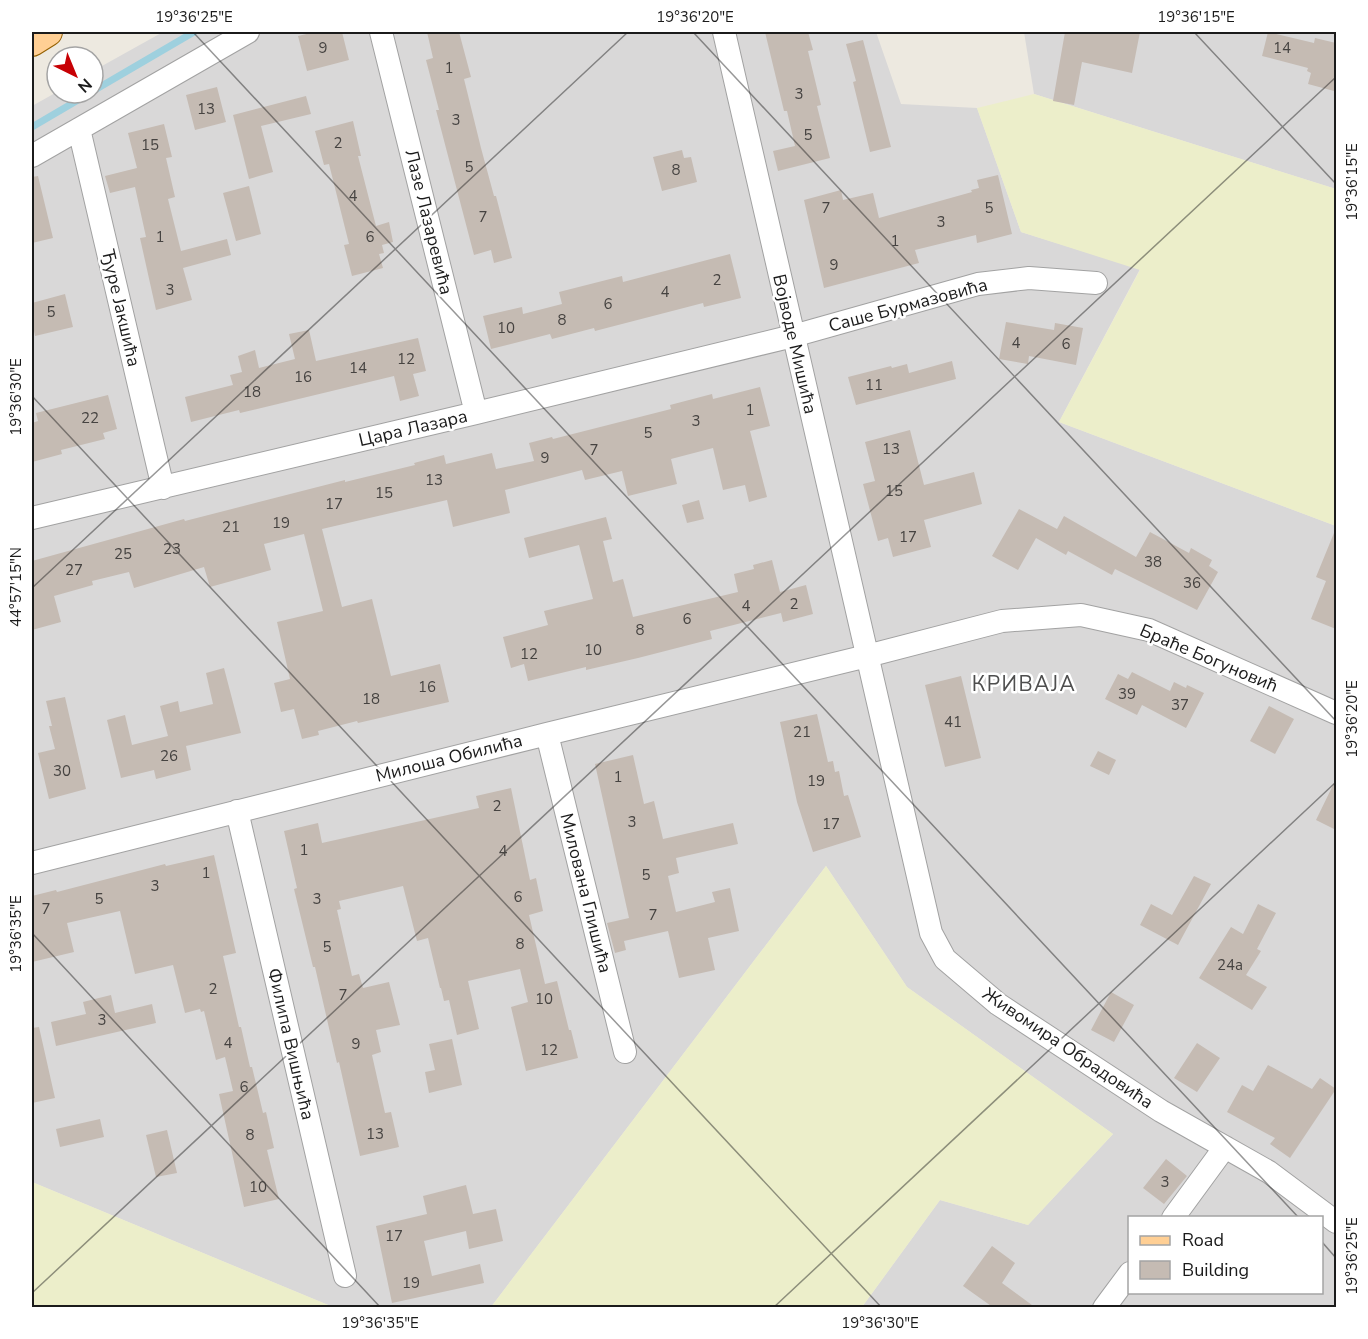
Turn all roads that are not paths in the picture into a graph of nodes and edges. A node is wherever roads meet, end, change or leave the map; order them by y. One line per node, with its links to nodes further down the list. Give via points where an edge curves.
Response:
1 (48, 32): 5 (main road)
2 (248, 32): 6 (street)
3 (381, 32): 10 (street, Лазе Лазаревића)
4 (724, 32): 9 (street, Војводе Мишића)
5 (32, 42)
6 (79, 129): 7 (street); 11 (street, Ђуре Јакшића)
7 (32, 156)
8 (1096, 283): 9 (street, Саше Бурмазовића, via 1029,278 978,284)
9 (793, 336): 10 (street, Цара Лазара); 13 (street, Војводе Мишића)
10 (476, 413): 11 (street, Цара Лазара)
11 (163, 488): 12 (street, Цара Лазара)
12 (32, 518)
13 (867, 656): 14 (street, Браће Богуновић, via 1002,621 1081,615 1149,630); 15 (street, Милоша Обилића); 19 (street, Живомира Обрадовића, via 931,933 945,959 998,1004 1161,1111)
14 (1336, 713)
15 (547, 734): 16 (street, Милоша Обилића); 18 (street, Милована Глишића)
16 (237, 811): 17 (street, Милоша Обилића); 22 (street, Филипа Вишњића)
17 (32, 863)
18 (625, 1052)
19 (1225, 1147): 20 (street); 21 (street, Живомира Обрадовића, via 1269,1172)
20 (1174, 1216)
21 (1336, 1222)
22 (345, 1276)
23 (1128, 1277): 24 (street)
24 (1104, 1308)

